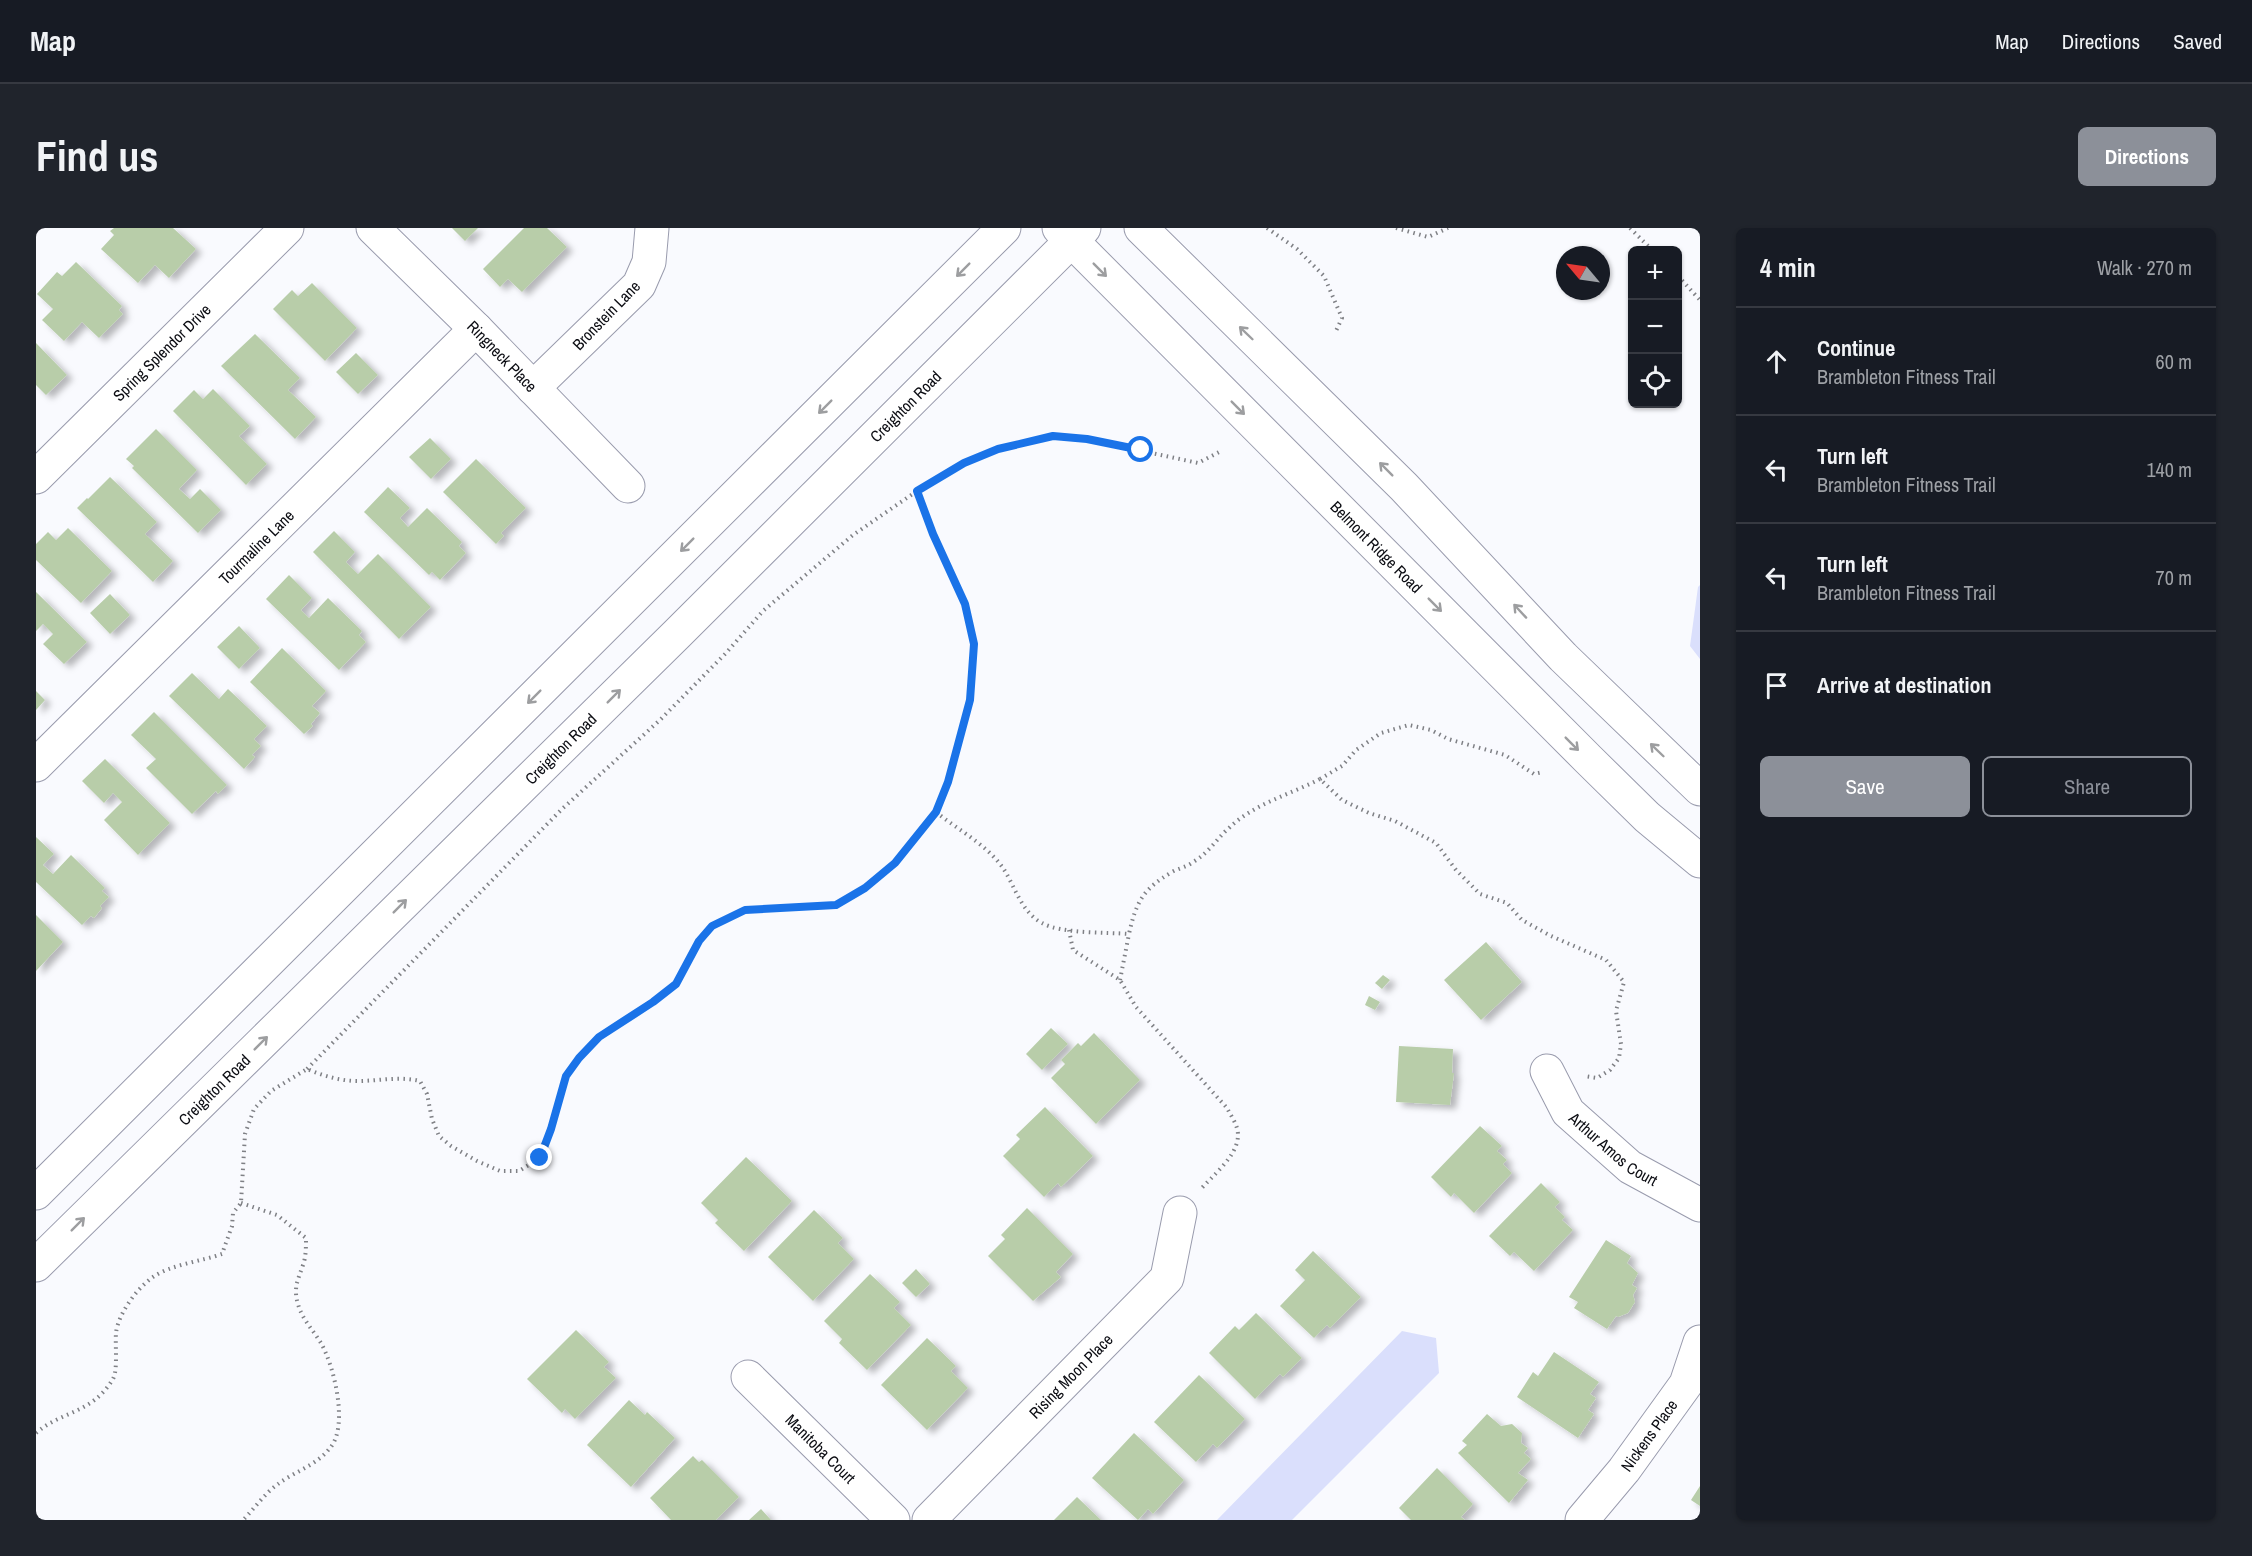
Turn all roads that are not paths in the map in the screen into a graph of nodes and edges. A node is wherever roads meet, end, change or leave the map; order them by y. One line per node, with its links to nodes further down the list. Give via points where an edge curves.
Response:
1 (287, 228): 9 (street, Spring Splendor Drive)
2 (373, 228): 7 (street, Ringneck Place)
3 (652, 228): 8 (street, Bronstein Lane, via 649,262 639,285)
4 (1004, 228): 15 (street, one-way to 15)
5 (1141, 228): 12 (street, one-way to 5, via 1563,657 1404,487)
6 (1071, 232): 13 (street, Belmont Ridge Road, one-way to 13, via 1588,759 1647,817); 18 (street, Creighton Road, one-way to 6, via 668,643)
7 (476, 329): 8 (street, Ringneck Place); 11 (street, Tourmaline Lane)
8 (533, 388): 10 (street, Ringneck Place)
9 (36, 477)
10 (628, 486)
11 (36, 765)
12 (1700, 789)
13 (1700, 861)
14 (1547, 1071): 16 (street, Arthur Amos Court, via 1568,1112 1630,1167)
15 (36, 1193)
16 (1700, 1205)
17 (1180, 1213): 22 (street, Rising Moon Place, via 1167,1278)
18 (36, 1265)
19 (1700, 1342): 23 (street, Nickens Place, via 1686,1384)
20 (748, 1377): 21 (street, Manitoba Court)
21 (893, 1520)
22 (929, 1520)
23 (1582, 1520)

